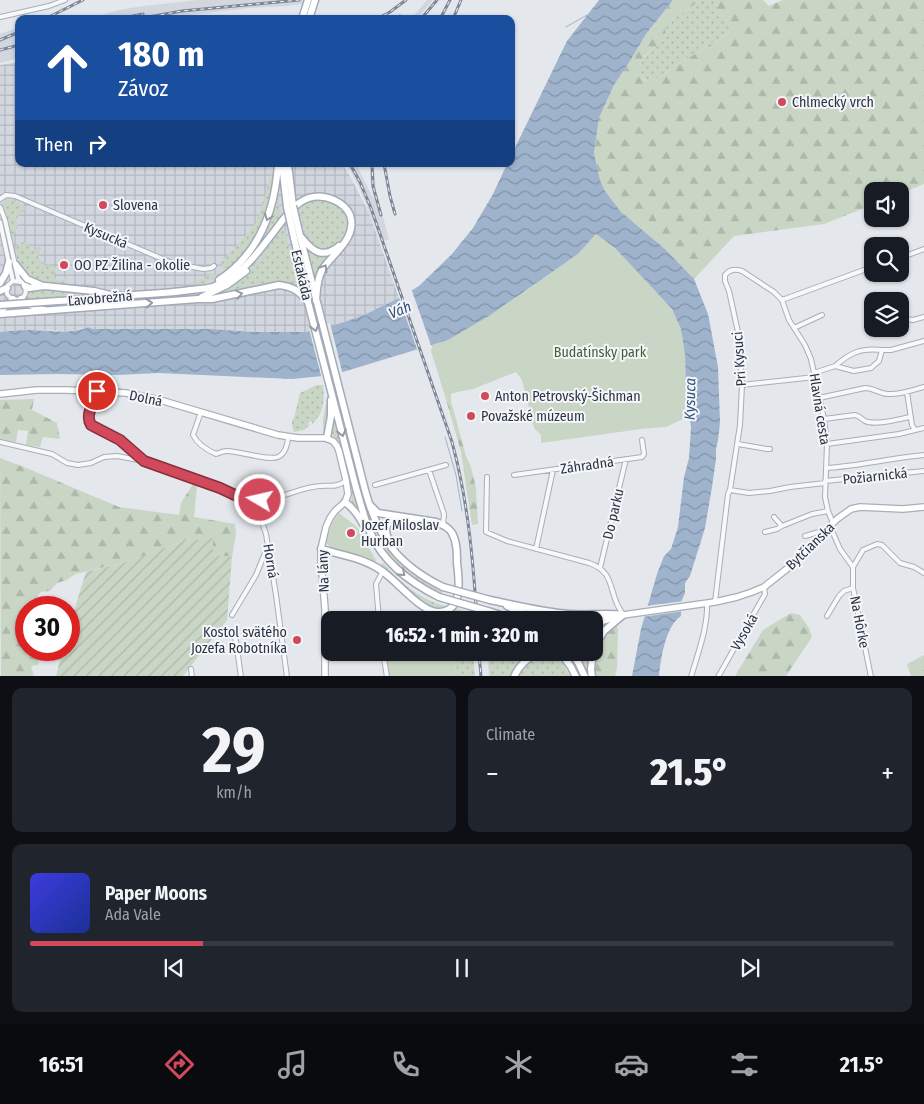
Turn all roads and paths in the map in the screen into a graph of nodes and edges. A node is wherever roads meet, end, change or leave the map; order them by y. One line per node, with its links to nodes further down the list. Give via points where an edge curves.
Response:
1 (65, 0): 6 (street)
2 (308, 0): 4 (main road)
3 (315, 0): 5 (main road)
4 (303, 15)
5 (310, 15)
6 (0, 16)
7 (278, 167): 25 (main road, one-way to 25, via 272,208 251,250 238,266)
8 (282, 167): 14 (main road, Estakáda, bridge, via 285,197)
9 (288, 167): 14 (main road, Estakáda, bridge)
10 (0, 199): 19 (street, Kysucká, via 6,195 14,196 172,263 204,269)
11 (0, 207): 18 (street)
12 (0, 222): 18 (street)
13 (270, 237): 15 (main road, via 297,203 310,197 321,197 340,203 349,213 351,226); 25 (main road, via 235,275 212,287); 30 (main road, via 241,276)
14 (297, 237): 15 (main road, via 319,253 332,251); 31 (main road, Estakáda); 33 (main road, Estakáda)
15 (344, 242): 31 (main road, one-way to 15, via 321,273)
16 (924, 249): 17 (street)
17 (909, 255)
18 (12, 264): 21 (street); 22 (main road); 23 (street); 24 (main road, via 27,279)
19 (214, 266)
20 (864, 271): 32 (street)
21 (13, 281): 23 (street); 26 (street)
22 (0, 283)
23 (23, 284): 24 (main road, via 29,288); 29 (street, via 25,295)
24 (45, 286): 27 (main road)
25 (199, 289): 27 (main road, Ľavobrežná)
26 (3, 290): 28 (street)
27 (113, 296): 34 (main road, Ľavobrežná, bridge)
28 (13, 299): 29 (street); 36 (main road)
29 (21, 299): 35 (main road)
30 (198, 299): 33 (main road, Ľavobrežná, one-way to 33, via 279,285 297,290); 35 (main road, Ľavobrežná, one-way to 30)
31 (316, 300): 79 (main road, Estakáda)
32 (782, 300): 40 (street, Hlavná cesta); 45 (street, Pri Kysuci, via 742,271 730,270 724,275 738,332)
33 (308, 302): 46 (main road, Estakáda, one-way to 46)
34 (0, 305)
35 (48, 311): 36 (main road, Ľavobrežná)
36 (0, 312)
37 (822, 315): 40 (street)
38 (924, 317): 39 (street)
39 (909, 319)
40 (794, 328): 44 (street, Hlavná cesta, via 811,359)
41 (924, 341): 42 (street)
42 (882, 350): 43 (street, via 852,353); 43 (street, via 879,361 871,368 854,371)
43 (835, 366): 44 (street)
44 (814, 375): 45 (street); 51 (street, Hlavná cesta)
45 (742, 384): 61 (street, Pri Kysuci)
46 (330, 386): 58 (main road, via 331,416); 90 (main road, one-way to 90, via 364,515)
47 (924, 387): 49 (street)
48 (97, 391): 50 (main road, Dolná, via 38,390); 52 (main road, Dolná, via 160,400); 66 (street, via 88,416 91,425 120,440)
49 (907, 392): 51 (street, via 889,394 865,388); 53 (street)
50 (0, 394)
51 (819, 398): 54 (street, Hlavná cesta)
52 (201, 412): 57 (main road, Dolná); 57 (street, via 193,435 216,454 226,451 276,457 287,447)
53 (910, 417): 54 (street, via 883,422 864,421 855,415); 56 (street)
54 (824, 419): 62 (street, Hlavná cesta)
55 (924, 428): 56 (street)
56 (915, 430): 62 (street)
57 (288, 437): 58 (main road, Dolná)
58 (327, 438): 74 (main road, via 337,446)
59 (642, 440): 65 (street, Záhradná, via 642,457)
60 (0, 442): 66 (street, Horná, via 52,454 78,465 104,456)
61 (738, 444): 63 (street); 77 (street, Pri Kysuci)
62 (827, 444): 68 (street, Hlavná cesta)
63 (770, 449)
64 (924, 455): 68 (street)
65 (626, 459): 70 (street, Záhradná); 96 (street, Do parku)
66 (144, 461): 78 (street, Horná)
67 (446, 466): 69 (street)
68 (826, 468): 75 (street, Hlavná cesta)
69 (429, 470): 76 (street); 85 (street, via 444,514)
70 (553, 470): 72 (street, Záhradná); 92 (street)
71 (924, 471): 75 (street, Požiarnická)
72 (514, 475)
73 (487, 477): 92 (street, via 486,532)
74 (346, 480): 78 (street, via 335,486 314,486 263,500); 80 (main road, via 348,494)
75 (825, 482): 77 (street, Požiarnická, via 770,492); 82 (street, Hlavná cesta)
76 (375, 485)
77 (730, 490): 102 (street, Pri Kysuci)
78 (237, 496): 93 (street, Horná, via 260,516)
79 (368, 500): 83 (main road, via 378,513); 94 (main road, Estakáda, via 379,531)
80 (345, 502): 90 (main road, via 358,514 369,536); 91 (main road, Na lány, via 330,518)
81 (924, 507): 87 (main road, Bytčianska, via 854,508)
82 (828, 511): 86 (street); 87 (street, Hlavná cesta)
83 (401, 517): 85 (main road); 94 (main road, via 392,520 386,528 386,535)
84 (774, 517): 86 (street)
85 (443, 525): 97 (main road, via 453,535 456,551 459,590 451,607 440,612 426,608)
86 (782, 526): 88 (street)
87 (830, 526): 89 (street); 95 (street, via 840,549); 99 (main road, Bytčianska, via 803,555)
88 (764, 532)
89 (805, 536)
90 (374, 539): 105 (main road, one-way to 105, bridge, via 384,555 417,585 439,597)
91 (321, 549): 97 (main road, via 360,560); 123 (main road, Na lány)
92 (536, 549): 96 (street)
93 (269, 551): 107 (street); 122 (street, Horná)
94 (398, 556): 101 (main road, bridge, via 423,576 444,587)
95 (853, 567): 98 (street, via 863,550 877,544 900,563); 100 (street, Na Hôrke)
96 (600, 568): 108 (street, via 609,578)
97 (383, 571): 104 (street, via 376,587)
98 (924, 573)
99 (764, 587): 102 (main road, Bytčianska); 131 (street, Vysoká, via 765,594)
100 (853, 588): 109 (street, via 839,596); 132 (street, Na Hôrke)
101 (490, 600): 106 (main road); 108 (main road, via 567,614)
102 (715, 602): 103 (main road, Bytčianska)
103 (707, 603): 108 (main road, Bytčianska); 130 (street, via 708,612)
104 (378, 611)
105 (488, 611)
106 (518, 611)
107 (232, 614)
108 (623, 615): 110 (main road); 112 (main road)
109 (827, 616)
110 (603, 621)
111 (233, 633): 121 (street)
112 (603, 633)
113 (384, 661): 124 (street)
114 (525, 661): 125 (main road)
115 (565, 661): 126 (main road)
116 (566, 661): 127 (main road)
117 (577, 661): 128 (main road)
118 (592, 661): 129 (main road)
119 (191, 669): 120 (street)
120 (192, 676)
121 (241, 676)
122 (287, 676)
123 (325, 676)
124 (387, 676)
125 (514, 676)
126 (572, 676)
127 (576, 676)
128 (585, 676)
129 (592, 676)
130 (692, 676)
131 (718, 676)
132 (871, 676)

